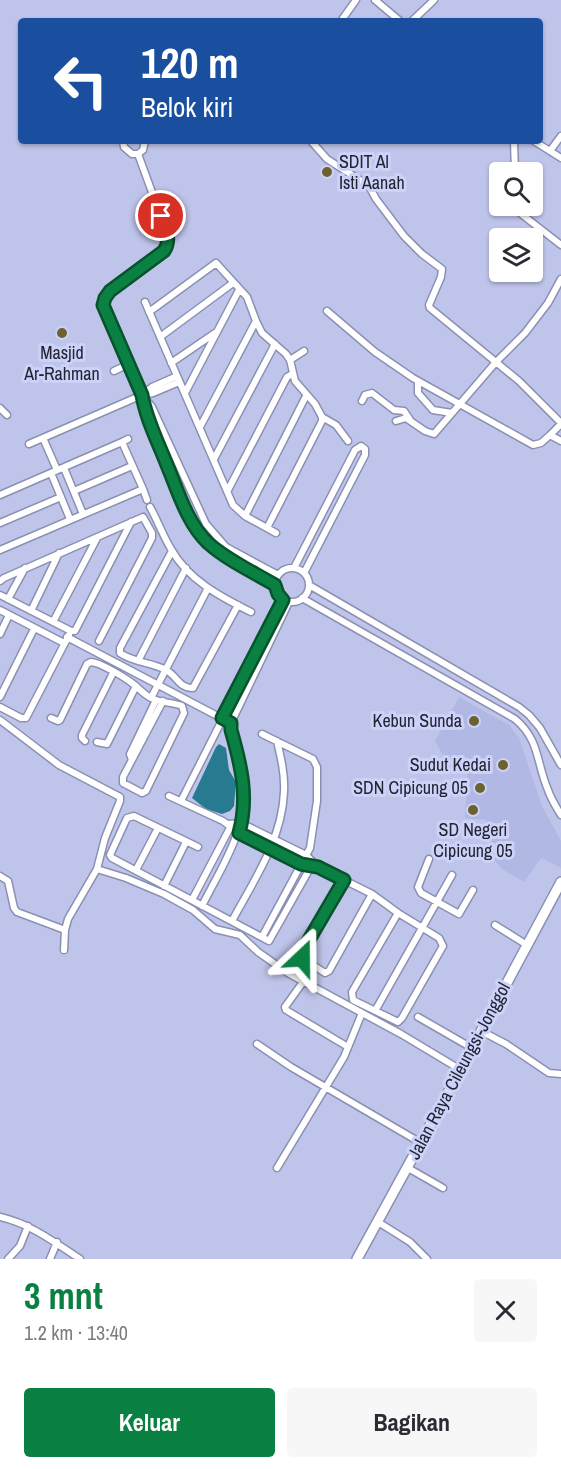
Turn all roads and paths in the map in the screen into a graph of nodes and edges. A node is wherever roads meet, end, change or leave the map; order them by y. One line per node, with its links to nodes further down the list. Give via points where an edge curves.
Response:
1 (356, 0): 4 (street)
2 (375, 0): 5 (street)
3 (434, 0): 6 (street)
4 (343, 18)
5 (396, 18)
6 (415, 18)
7 (561, 136): 13 (street)
8 (124, 144): 14 (street, via 127,152)
9 (144, 144): 14 (street)
10 (314, 144): 31 (street, via 327,159 369,186 404,236 442,269 429,307)
11 (514, 144): 16 (street)
12 (539, 144): 13 (street)
13 (550, 151): 15 (street)
14 (138, 154): 33 (street, via 168,244 105,298 103,305)
15 (561, 158)
16 (515, 162)
17 (524, 216): 18 (street)
18 (561, 245)
19 (561, 279): 31 (street, via 525,333)
20 (233, 283): 21 (street); 24 (street, via 216,263); 27 (street)
21 (239, 290): 25 (street, via 247,297); 26 (street)
22 (145, 302): 24 (street)
23 (327, 311): 37 (street, via 375,352)
24 (149, 312): 27 (street)
25 (256, 321): 28 (street, via 262,333); 50 (street)
26 (217, 332): 32 (street); 38 (street)
27 (160, 337): 32 (street)
28 (275, 344): 30 (street); 56 (street)
29 (304, 351): 30 (street)
30 (290, 360): 35 (street)
31 (496, 362): 42 (street); 49 (street)
32 (171, 363): 36 (street)
33 (129, 364): 34 (street); 39 (street)
34 (114, 371)
35 (292, 374): 40 (street); 60 (street)
36 (178, 379): 38 (street); 39 (street, via 152,387)
37 (418, 381): 42 (street); 44 (street, via 418,393 434,410)
38 (185, 393): 50 (street)
39 (142, 395): 52 (street); 81 (street, via 152,407 206,524 226,547); 83 (street, via 179,494 197,529 221,553)
40 (306, 396): 46 (street); 67 (street)
41 (362, 401): 47 (street, via 372,393 394,410 404,411)
42 (461, 405): 44 (street); 51 (street, via 533,445)
43 (0, 408): 45 (street)
44 (452, 413): 47 (street, via 434,434)
45 (7, 415)
46 (322, 417): 53 (street, via 336,425); 71 (street)
47 (410, 421): 48 (street, via 402,418)
48 (396, 422)
49 (561, 424): 51 (street)
50 (200, 427): 56 (street)
51 (550, 435): 54 (street)
52 (43, 438): 55 (street); 58 (street)
53 (348, 441)
54 (561, 441)
55 (29, 444)
56 (214, 459): 60 (street)
57 (132, 466): 58 (street, via 125,441); 59 (street); 61 (street)
58 (57, 470): 61 (street); 62 (street); 63 (street)
59 (143, 489): 64 (street); 66 (street)
60 (228, 490): 67 (street, via 234,505)
61 (74, 491): 66 (street)
62 (0, 495)
63 (61, 496): 68 (street); 70 (street)
64 (147, 500)
65 (150, 507): 75 (street)
66 (83, 514): 68 (street)
67 (245, 516): 71 (street)
68 (70, 519): 74 (street)
69 (131, 522): 73 (street); 98 (street, via 78,629); 101 (street, via 143,517 152,538)
70 (0, 524)
71 (267, 528): 72 (street)
72 (276, 533)
73 (97, 538): 76 (street); 95 (street)
74 (0, 550)
75 (171, 551): 78 (street); 104 (street, via 120,648 124,656)
76 (59, 553): 77 (street); 92 (street)
77 (25, 568): 82 (street); 88 (street)
78 (186, 568): 85 (street); 104 (street)
79 (294, 568): 80 (street); 80 (street, via 355,450 361,446 365,455); 81 (street)
80 (304, 573): 84 (street)
81 (278, 575): 83 (street)
82 (0, 581)
83 (275, 585): 89 (street)
84 (309, 585): 87 (street); 102 (street)
85 (208, 588): 90 (street); 105 (street)
86 (0, 595): 88 (street)
87 (302, 598): 89 (street); 103 (street)
88 (8, 599): 92 (street)
89 (286, 601): 96 (street)
90 (238, 605): 93 (street); 105 (street, via 194,688 183,686)
91 (0, 610): 94 (street)
92 (31, 611): 95 (street)
93 (251, 612)
94 (9, 615): 97 (street); 99 (street)
95 (53, 622): 98 (street)
96 (274, 625): 115 (street); 117 (street)
97 (34, 629): 100 (street); 111 (street)
98 (71, 631): 100 (street)
99 (0, 634)
100 (66, 640): 109 (street); 113 (street, via 26,718)
101 (99, 641)
102 (418, 650): 103 (street); 106 (street)
103 (411, 660): 108 (street)
104 (138, 661): 105 (street)
105 (165, 669): 109 (street)
106 (458, 672): 108 (street); 122 (street, via 529,715)
107 (113, 673): 110 (street); 114 (street, via 94,662 87,664 60,720); 119 (street, via 82,735)
108 (452, 683): 125 (street, via 527,730)
109 (158, 684): 112 (street); 115 (street)
110 (136, 686): 112 (street); 121 (street, via 107,744)
111 (0, 697)
112 (157, 700): 112 (street, via 123,777 123,783 142,793 184,713 182,706)
113 (0, 707)
114 (51, 718)
115 (222, 718): 117 (street); 124 (street)
116 (0, 720): 138 (street, via 59,765 120,797)
117 (231, 723): 126 (street, via 243,775)
118 (262, 735): 120 (street)
119 (85, 741)
120 (278, 741): 130 (street, via 284,790); 134 (street, via 313,759 317,767 315,824)
121 (97, 742)
122 (561, 765)
123 (169, 796): 124 (street)
124 (181, 801): 127 (street)
125 (561, 815)
126 (241, 823): 127 (street); 129 (street); 130 (street)
127 (230, 825): 129 (street); 147 (street)
128 (158, 828): 131 (street); 139 (street); 139 (street, via 134,816 127,818 110,855)
129 (239, 833): 133 (street); 149 (street)
130 (275, 840): 133 (street); 134 (street)
131 (186, 842): 132 (street); 144 (street)
132 (198, 847)
133 (271, 848): 136 (street); 151 (street)
134 (306, 855): 136 (street); 137 (street)
135 (429, 860): 148 (street, via 418,889)
136 (301, 864): 137 (street); 155 (street)
137 (314, 865): 142 (street); 155 (street, via 270,941)
138 (97, 869): 154 (street); 158 (street, via 164,894 193,910 215,929 240,936)
139 (136, 870): 144 (street)
140 (452, 875): 148 (street)
141 (0, 876): 154 (street, via 8,881 17,912)
142 (344, 880): 146 (street); 146 (street, via 303,950 302,958 320,971 328,971)
143 (561, 882): 156 (main road, Jalan Raya Cileungsi-Jonggol)
144 (164, 886): 147 (street)
145 (472, 890): 148 (street, via 459,914)
146 (372, 894): 150 (street)
147 (192, 900): 149 (street)
148 (438, 902): 153 (street)
149 (202, 906): 151 (street)
150 (398, 913): 153 (street); 159 (street, via 352,992 353,1000)
151 (232, 921): 155 (street)
152 (495, 925): 156 (street)
153 (422, 928): 159 (street); 159 (street, via 440,938 443,946 398,1022)
154 (65, 930): 157 (street)
155 (262, 938)
156 (527, 945): 162 (main road, Jalan Raya Cileungsi-Jonggol)
157 (64, 950)
158 (303, 982): 160 (street); 164 (street, via 286,1010)
159 (375, 1011)
160 (362, 1013): 164 (street); 166 (street)
161 (418, 1017): 165 (street)
162 (481, 1031): 165 (main road, Jalan Raya Cileungsi-Jonggol); 167 (street, via 549,1073)
163 (257, 1044): 168 (street)
164 (348, 1047): 168 (street)
165 (472, 1048): 166 (main road, Jalan Raya Cileungsi-Jonggol)
166 (461, 1070): 169 (main road, Jalan Raya Cileungsi-Jonggol)
167 (561, 1074)
168 (325, 1088): 169 (street); 170 (street)
169 (421, 1143): 171 (main road, Jalan Raya Cileungsi-Jonggol)
170 (277, 1168)
171 (408, 1168): 172 (street); 174 (main road, Jalan Raya Cileungsi-Jonggol)
172 (443, 1188)
173 (0, 1217): 175 (street)
174 (378, 1222): 180 (main road, Jalan Raya Cileungsi-Jonggol); 181 (street, via 410,1242)
175 (28, 1226): 176 (street); 177 (street, via 20,1246)
176 (57, 1242): 178 (street); 179 (street)
177 (8, 1259)
178 (50, 1259)
179 (80, 1259)
180 (357, 1259)
181 (427, 1259)

